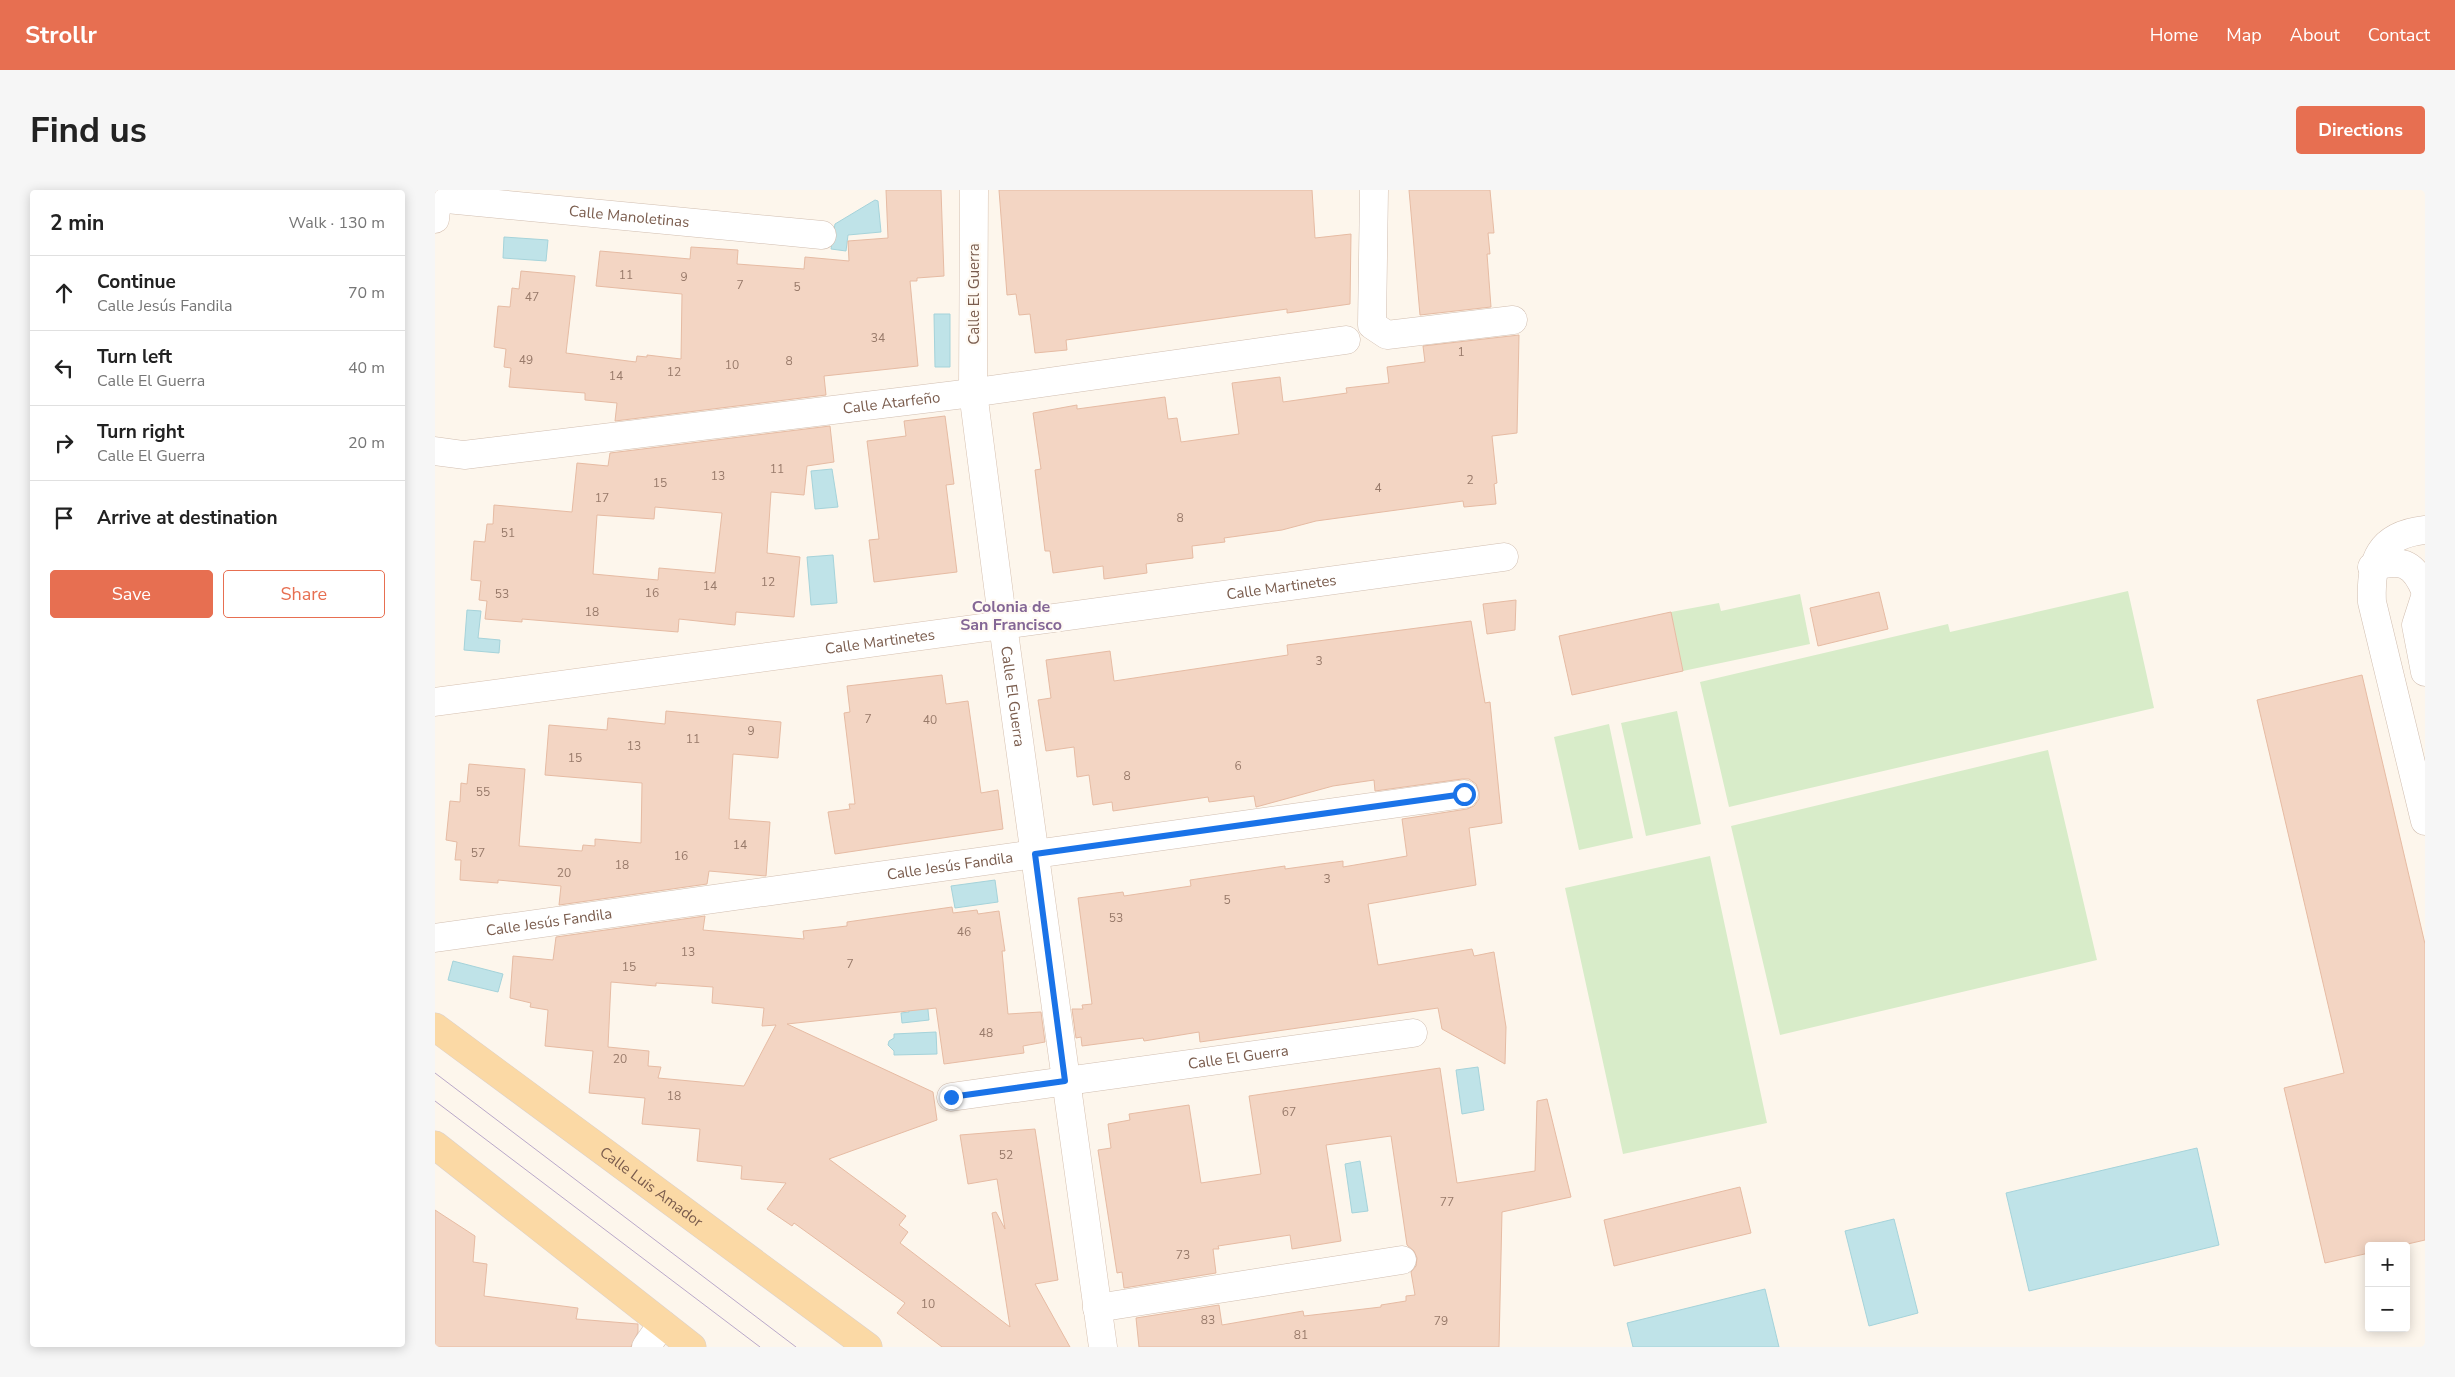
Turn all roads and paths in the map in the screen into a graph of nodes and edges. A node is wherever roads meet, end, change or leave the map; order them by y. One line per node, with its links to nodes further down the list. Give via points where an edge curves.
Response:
1 (973, 190): 7 (street, Calle El Guerra)
2 (1374, 190): 5 (street, via 1372,325 1387,335)
3 (436, 201): 4 (street, Calle Manoletinas, via 472,201)
4 (823, 235)
5 (1513, 320)
6 (1346, 340): 7 (street, Calle Atarfeño)
7 (973, 392): 8 (street, Calle Atarfeño, via 464,454); 14 (street, Calle El Guerra)
8 (435, 452)
9 (2425, 530): 11 (street, via 2400,537 2381,550)
10 (1504, 557): 14 (street, Calle Martinetes)
11 (2372, 567): 12 (street, via 2403,562 2415,571); 18 (street, via 2372,602)
12 (2425, 590)
13 (2425, 598): 15 (street, via 2416,626)
14 (1003, 625): 16 (street, Calle Martinetes); 19 (street, Calle El Guerra)
15 (2425, 672)
16 (435, 702)
17 (1464, 794): 19 (street, Calle Jesús Fandila)
18 (2425, 821)
19 (1035, 854): 20 (street, Calle Jesús Fandila); 23 (street, Calle El Guerra)
20 (435, 938)
21 (435, 1027): 31 (main road, Calle Luis Amador)
22 (1413, 1033): 23 (street, Calle El Guerra)
23 (1065, 1081): 24 (street, Calle El Guerra); 27 (street, Calle El Guerra)
24 (951, 1097)
25 (435, 1145): 28 (main road)
26 (1403, 1260): 27 (street)
27 (1097, 1308): 32 (street, Calle El Guerra)
28 (662, 1324): 29 (street); 30 (main road)
29 (646, 1347)
30 (691, 1347)
31 (868, 1347)
32 (1103, 1347)

